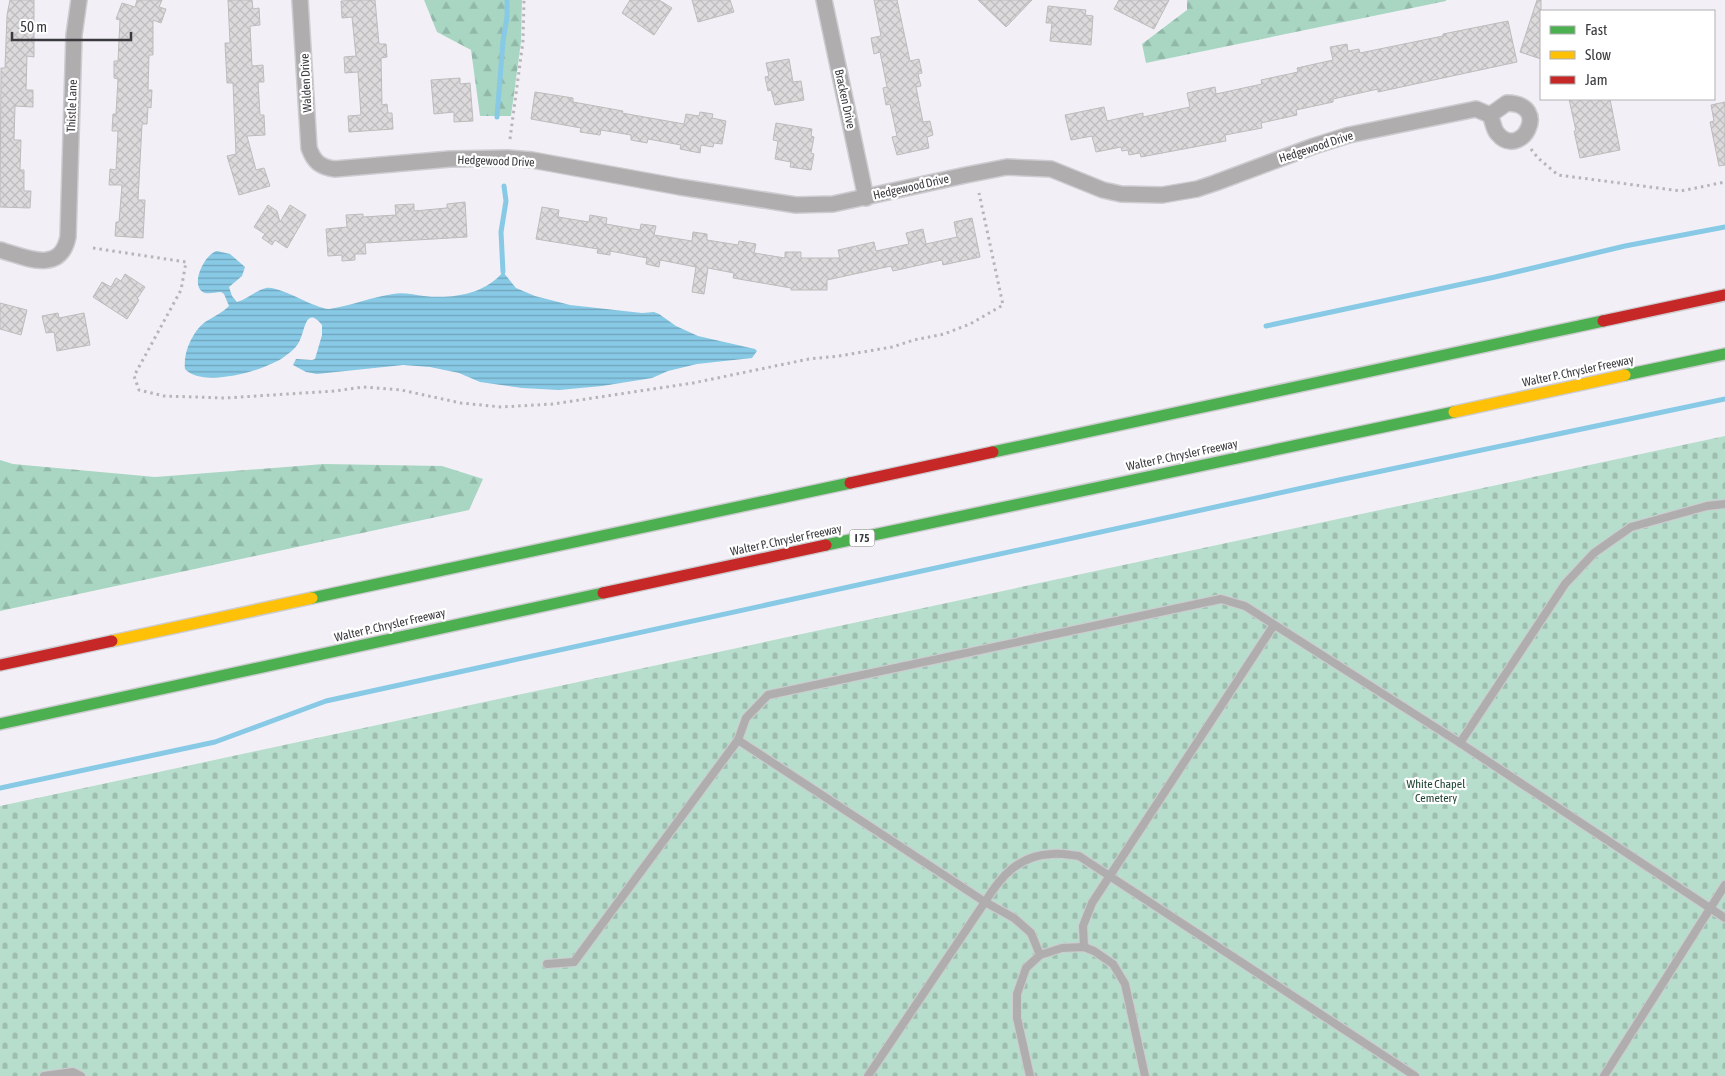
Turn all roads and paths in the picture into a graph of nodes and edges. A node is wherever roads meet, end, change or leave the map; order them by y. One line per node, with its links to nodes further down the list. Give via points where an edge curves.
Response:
1 (79, 0): 13 (street, Thistle Lane, via 74,35 66,246 55,258 38,261)
2 (300, 0): 8 (street, Walden Drive, via 309,148)
3 (524, 0): 7 (path, via 523,41)
4 (824, 0): 11 (street, Bracken Drive)
5 (1490, 115): 6 (street, via 1494,128 1503,139 1513,141); 6 (street, via 1507,103 1524,107 1530,119); 11 (street, Hedgewood Drive, via 1476,110 1349,135 1178,193 1122,194 1103,190 1051,169 1007,167)
6 (1523, 137): 9 (path, via 1538,158 1558,175 1681,191)
7 (510, 139)
8 (318, 164): 11 (street, Hedgewood Drive, via 335,169 450,159 508,158 796,205 833,204)
9 (1725, 182)
10 (979, 193): 12 (path, via 1003,305 970,324 892,347 809,359 693,383 501,407 363,387 225,398 164,396 139,390 134,376 181,290 186,262)
11 (866, 198)
12 (93, 248)
13 (0, 250)
14 (1725, 295): 18 (highway)
15 (1725, 354): 19 (highway, Walter P. Chrysler Freeway / I 75)
16 (1725, 504): 21 (lane, via 1631,527 1594,553 1565,584)
17 (1274, 625): 20 (lane, via 1245,606 1221,599 768,695 746,718); 21 (lane); 22 (lane)
18 (0, 665)
19 (0, 724)
20 (738, 740): 24 (lane); 29 (lane, via 574,962)
21 (1460, 743): 25 (lane)
22 (1110, 876): 24 (lane, via 1079,856 1051,854 1021,861 997,882); 27 (lane, via 1092,903 1083,926); 35 (lane)
23 (1725, 885): 25 (lane)
24 (986, 902): 28 (lane, via 1014,918 1031,933); 32 (lane)
25 (1710, 908): 26 (lane); 36 (lane)
26 (1725, 918)
27 (1084, 947): 28 (lane, via 1062,948); 34 (lane, via 1112,964 1125,984)
28 (1040, 955): 33 (lane, via 1026,968 1017,994 1016,1018)
29 (548, 964)
30 (44, 1076): 31 (lane, via 73,1072)
31 (81, 1076)
32 (868, 1076)
33 (1030, 1076)
34 (1145, 1076)
35 (1416, 1076)
36 (1604, 1076)

